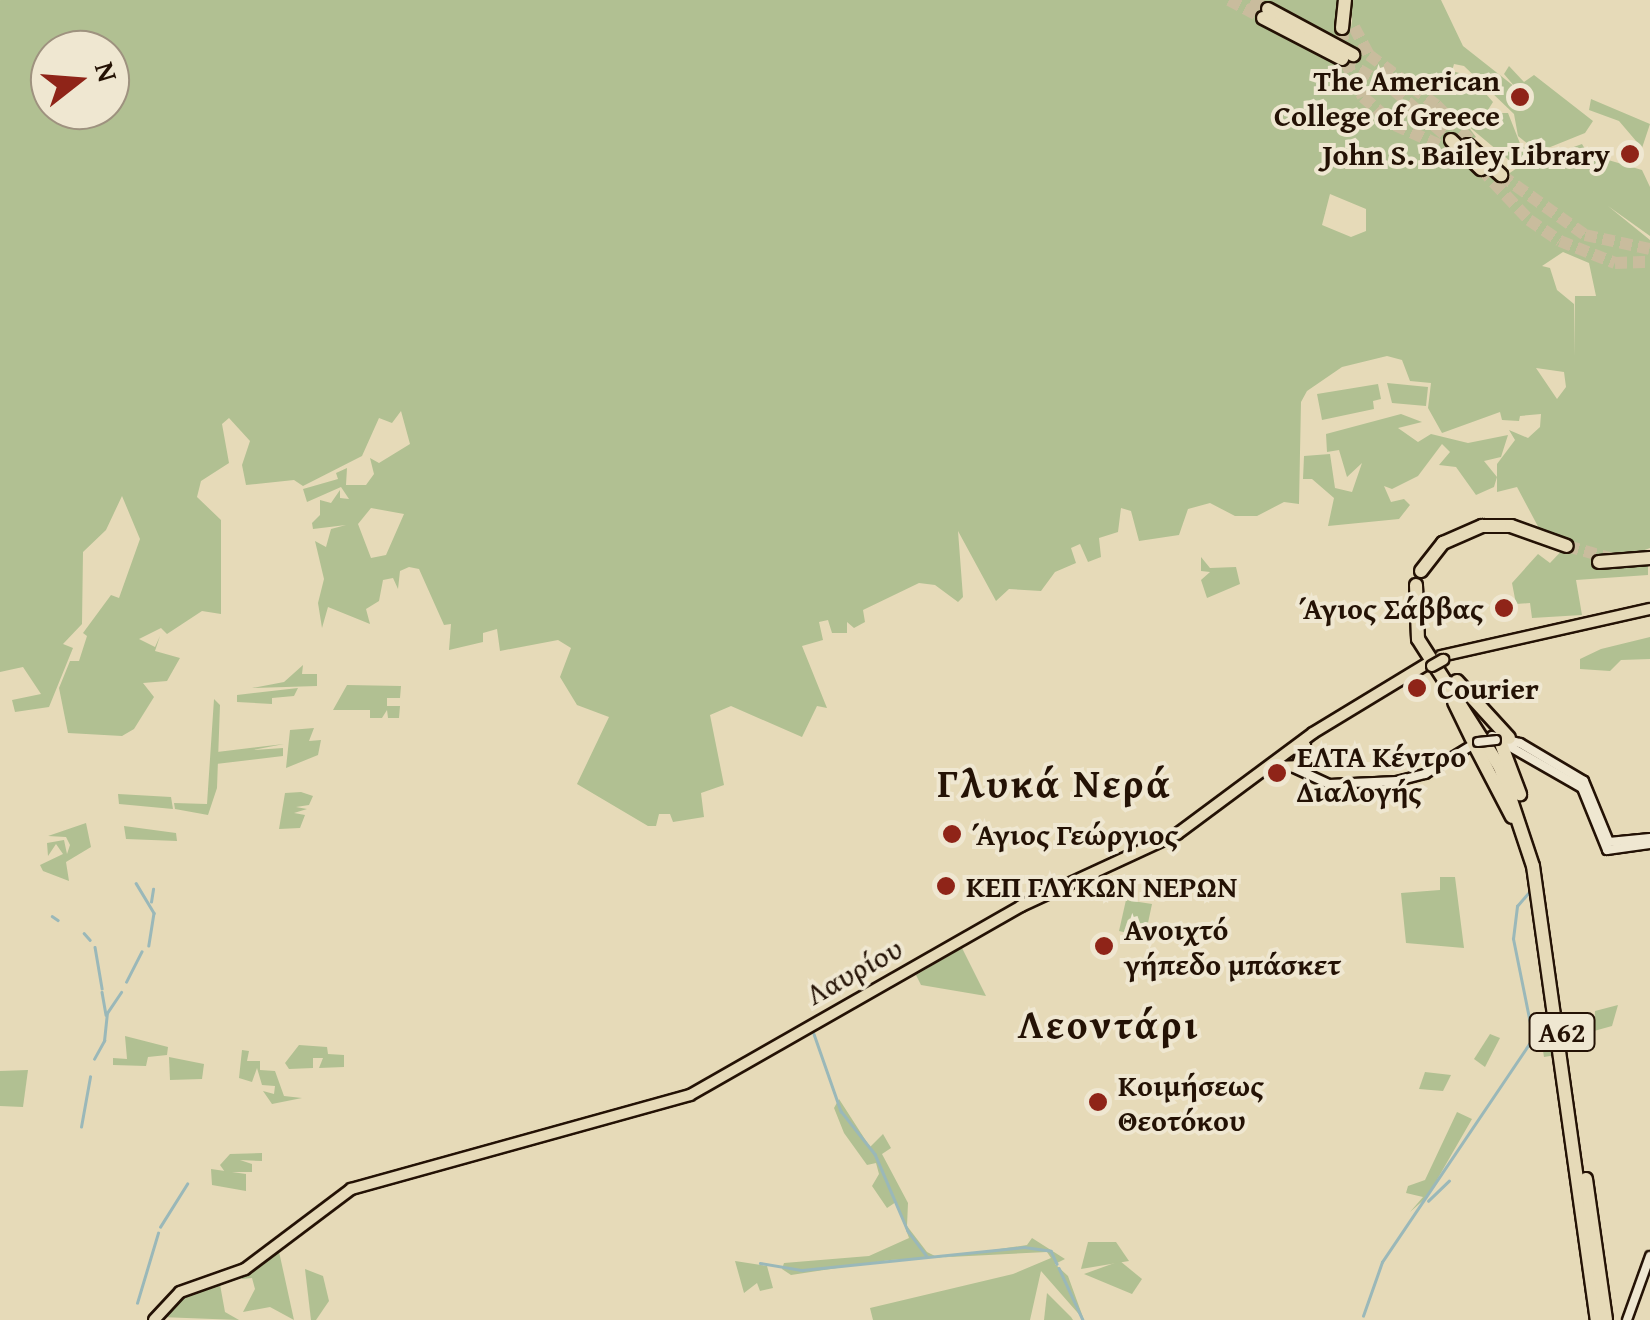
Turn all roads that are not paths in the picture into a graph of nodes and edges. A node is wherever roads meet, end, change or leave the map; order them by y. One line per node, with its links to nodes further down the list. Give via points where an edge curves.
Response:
1 (1347, 0): 3 (highway)
2 (1265, 14): 4 (highway)
3 (1348, 28)
4 (1347, 57)
5 (1470, 143): 8 (highway)
6 (1451, 145): 7 (highway)
7 (1481, 169)
8 (1499, 173)
9 (1567, 548): 14 (highway, Α62, via 1499,527 1450,538 1421,579 1414,622)
10 (1650, 555): 11 (highway); 12 (highway)
11 (1620, 559)
12 (1599, 562)
13 (1650, 612): 14 (main road, Λαυρίου)
14 (1435, 660): 15 (highway); 16 (highway); 17 (main road, Λαυρίου); 21 (highway, Α62, via 1504,766); 22 (highway, Α62, via 1509,788)
15 (1501, 739): 16 (main road, bridge); 19 (main road, via 1580,786); 20 (main road, via 1588,778 1608,841); 21 (highway)
16 (1471, 742): 17 (main road, via 1432,771 1397,781 1328,784); 22 (highway, via 1522,839)
17 (1293, 760): 24 (main road, Λαυρίου, via 1178,834 987,925 690,1095 347,1191 245,1268 178,1293)
18 (1581, 796): 19 (main road)
19 (1589, 806): 20 (main road, via 1605,848)
20 (1650, 841)
21 (1538, 868): 26 (highway, Α62)
22 (1541, 915): 25 (highway, Α62)
23 (1650, 1256): 27 (main road)
24 (154, 1320)
25 (1597, 1320)
26 (1607, 1320)
27 (1627, 1320)

